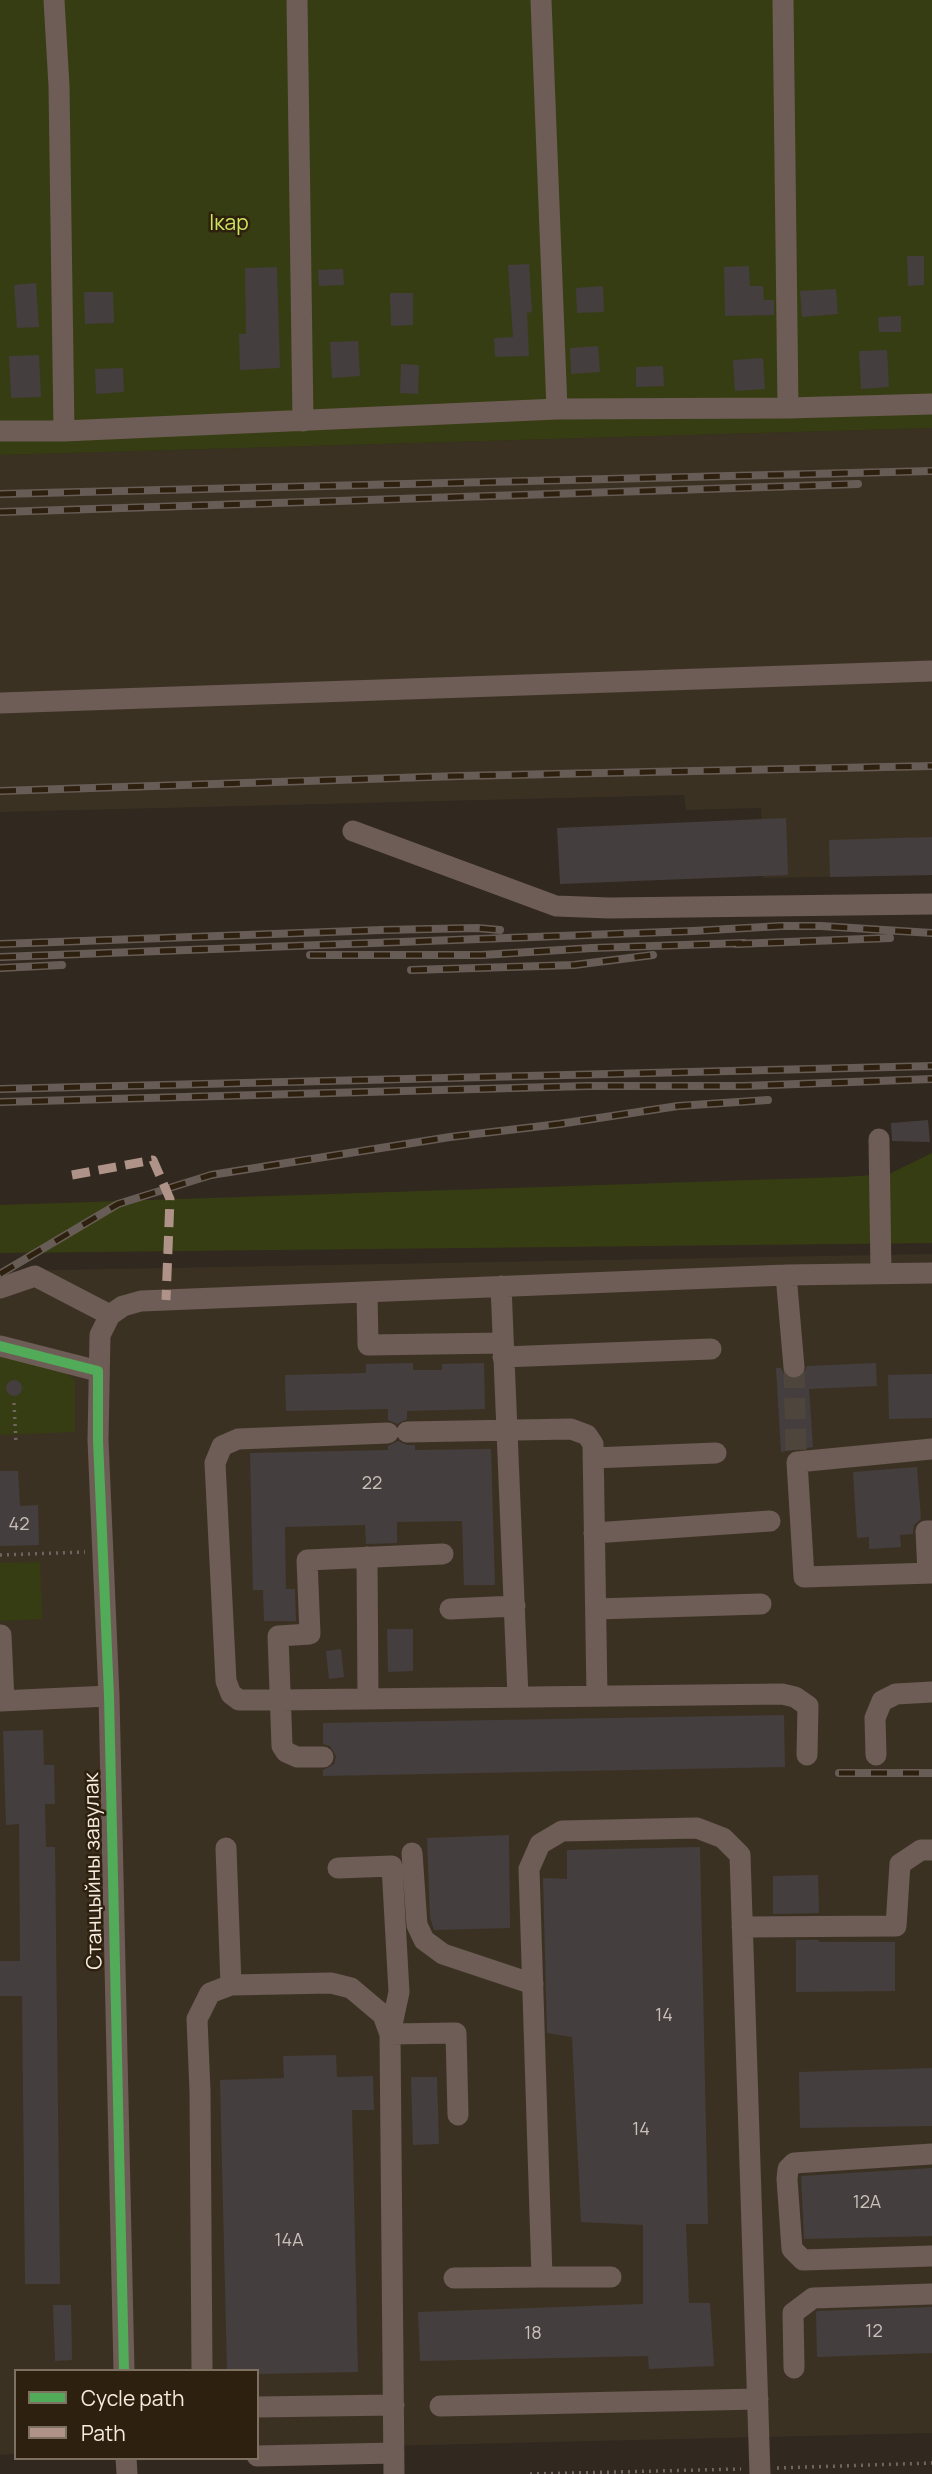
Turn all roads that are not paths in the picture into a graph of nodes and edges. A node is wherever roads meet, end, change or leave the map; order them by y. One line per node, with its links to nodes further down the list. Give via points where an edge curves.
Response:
1 (54, 0): 10 (street)
2 (297, 0): 8 (street)
3 (541, 0): 7 (street)
4 (783, 0): 6 (street)
5 (932, 404): 6 (street)
6 (788, 408): 7 (street)
7 (557, 409): 8 (street)
8 (303, 421): 10 (street)
9 (0, 431): 10 (street)
10 (64, 432)
11 (932, 671): 12 (street)
12 (0, 703)
13 (353, 831): 14 (street, via 556,906)
14 (932, 904)
15 (878, 1139): 16 (street)
16 (881, 1273): 17 (street); 18 (street)
17 (932, 1273)
18 (786, 1275): 19 (street); 26 (street)
19 (501, 1286): 21 (street); 25 (street)
20 (0, 1288): 22 (street, via 35,1276)
21 (367, 1292): 22 (street, via 141,1301); 25 (street, via 368,1345)
22 (110, 1315): 27 (street, Станцыйны завулак, via 100,1335)
23 (0, 1346): 27 (street)
24 (711, 1349): 25 (street)
25 (503, 1350): 28 (street)
26 (794, 1367)
27 (98, 1371): 44 (street, Станцыйны завулак)
28 (506, 1429): 31 (street, via 571,1429 587,1435 593,1444); 39 (street); 48 (street, via 238,1439 222,1446 215,1463 226,1681 239,1700)
29 (932, 1449): 37 (street, via 797,1456 804,1577)
30 (716, 1453): 31 (street)
31 (593, 1458): 34 (street)
32 (770, 1521): 34 (street)
33 (932, 1531): 37 (street, via 926,1531)
34 (594, 1532): 41 (street)
35 (443, 1554): 36 (street)
36 (367, 1557): 47 (street); 48 (street, via 307,1560 310,1634 278,1636)
37 (930, 1573)
38 (761, 1604): 41 (street)
39 (515, 1606): 40 (street); 46 (street)
40 (450, 1609)
41 (596, 1609): 45 (street)
42 (1, 1635): 49 (street)
43 (932, 1692): 51 (street, via 896,1694 882,1701 875,1718)
44 (109, 1696): 49 (street); 69 (street, Станцыйны завулак)
45 (597, 1696): 46 (street); 50 (street, via 795,1697 808,1706)
46 (518, 1697): 47 (street)
47 (368, 1699): 48 (street)
48 (280, 1700): 52 (street, via 286,1752)
49 (2, 1701)
50 (807, 1755)
51 (876, 1755)
52 (323, 1757)
53 (226, 1848): 59 (street)
54 (932, 1850): 57 (street, via 921,1850 900,1864 896,1926)
55 (412, 1853): 58 (street, via 417,1925 424,1940 443,1954)
56 (338, 1868): 60 (street, via 392,1866 399,1992)
57 (742, 1927): 58 (street, via 740,1855 723,1838 696,1828 562,1831 540,1844 529,1869); 71 (street)
58 (533, 1984): 64 (street)
59 (231, 1985): 60 (street, via 331,1983 351,1988 383,2015); 70 (street, via 210,1993 197,2019)
60 (390, 2034): 61 (street, via 456,2033); 72 (street)
61 (458, 2115)
62 (932, 2154): 63 (street, via 794,2163 787,2179 792,2249 803,2260)
63 (932, 2256)
64 (542, 2277): 65 (street); 66 (street)
65 (611, 2277)
66 (454, 2278)
67 (932, 2294): 68 (street, via 813,2298 793,2313)
68 (794, 2368)
69 (124, 2369)
70 (202, 2369)
71 (758, 2399): 73 (street); 77 (street)
72 (394, 2405): 74 (street); 76 (street)
73 (440, 2406)
74 (259, 2407)
75 (259, 2456): 76 (street)
76 (394, 2463)
77 (760, 2471)

